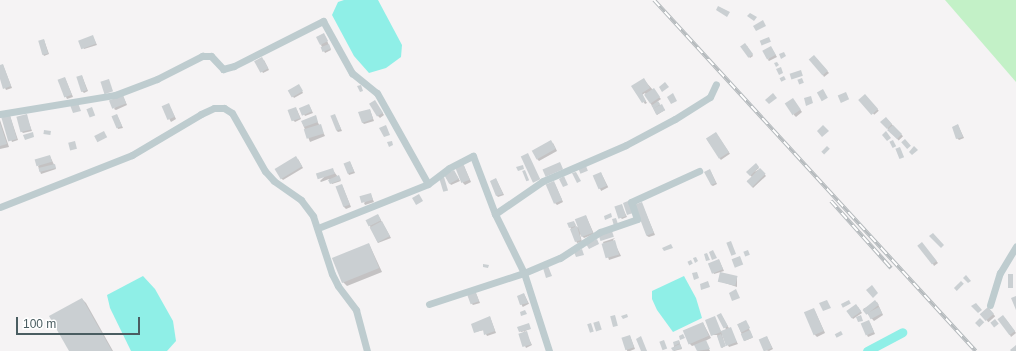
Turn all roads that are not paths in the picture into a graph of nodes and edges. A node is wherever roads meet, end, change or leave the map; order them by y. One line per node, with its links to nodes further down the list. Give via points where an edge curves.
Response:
1 (716, 84): 6 (street, via 710,97 675,119 626,145 543,181)
2 (0, 114): 4 (street, via 115,95 157,79 202,56 211,56 223,68 234,66 323,22 352,73 377,93)
3 (699, 171): 9 (street, via 631,202 637,219 600,232 560,258)
4 (428, 184): 6 (street, via 449,168 473,156); 7 (street)
5 (0, 207): 7 (street, via 132,155 200,114 214,108 224,108 232,113 264,171 301,200)
6 (495, 214): 9 (street)
7 (318, 228): 12 (street, via 332,274 356,310)
8 (1016, 246): 11 (street, via 1000,273)
9 (524, 273): 10 (street); 13 (street)
10 (429, 304)
11 (990, 305)
12 (367, 351)
13 (549, 351)

